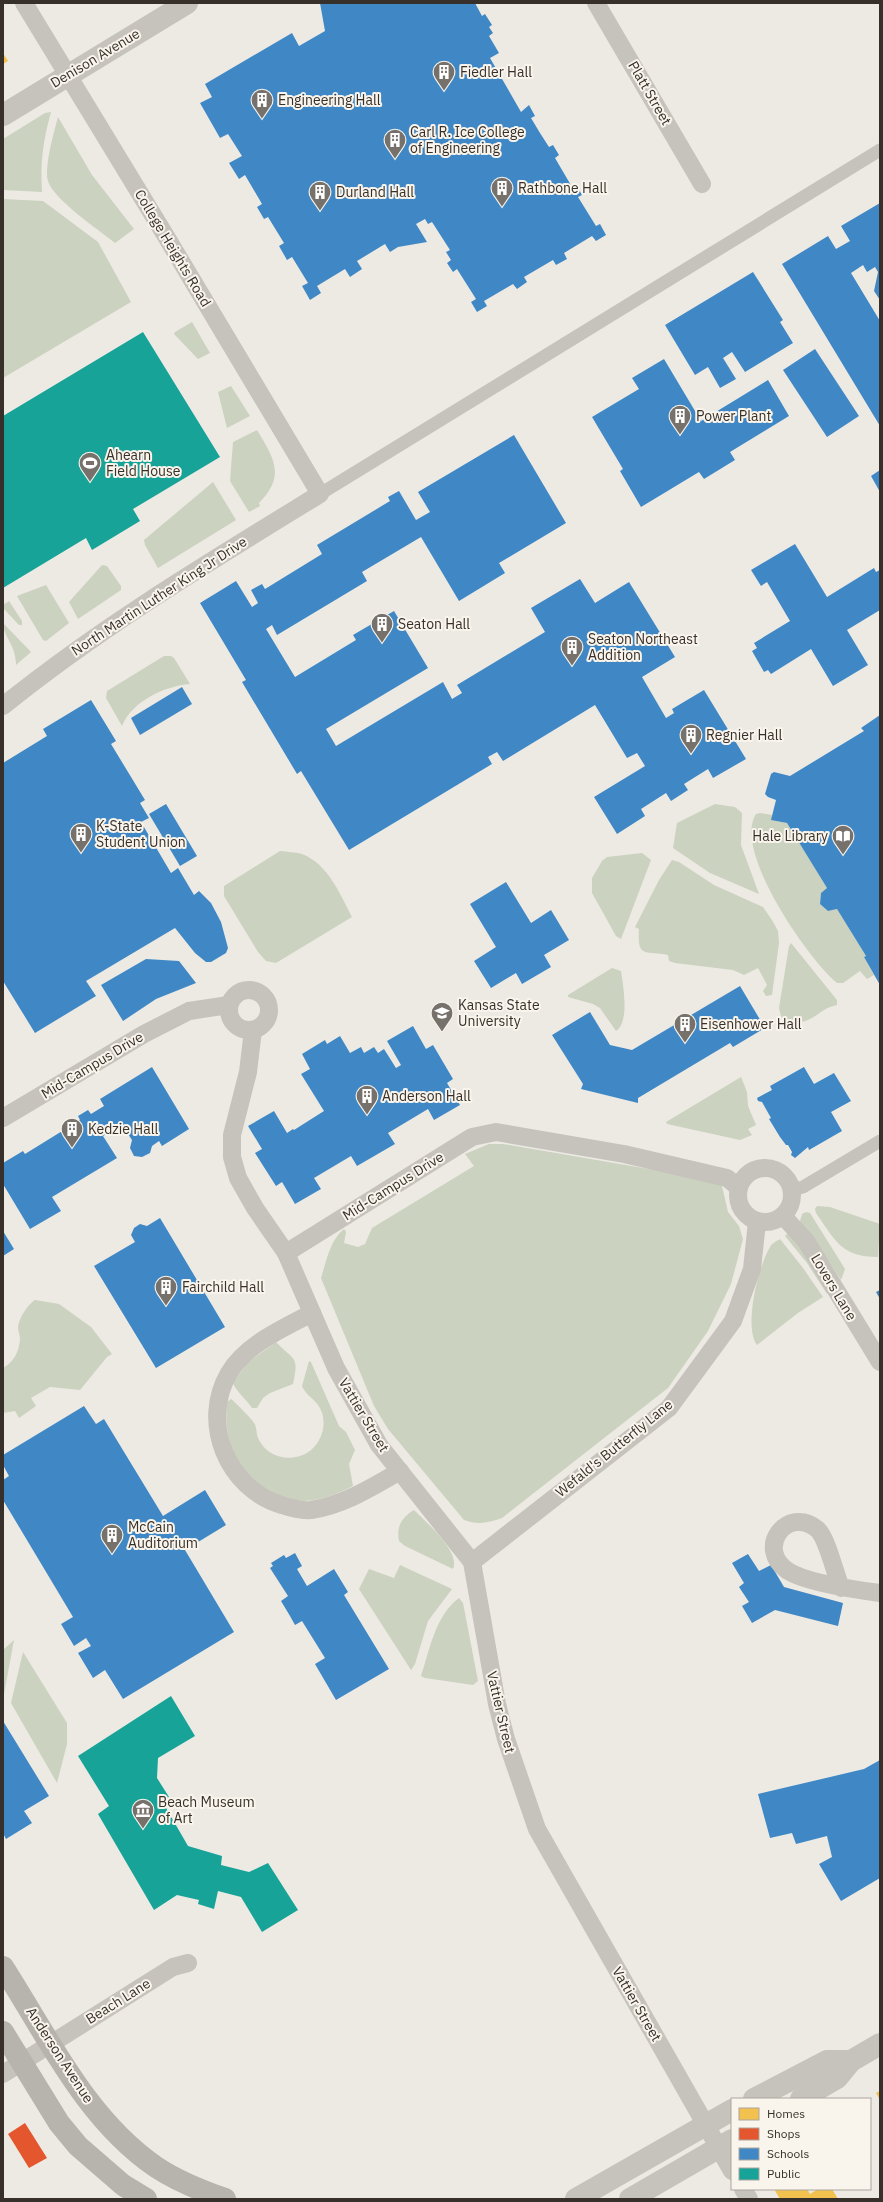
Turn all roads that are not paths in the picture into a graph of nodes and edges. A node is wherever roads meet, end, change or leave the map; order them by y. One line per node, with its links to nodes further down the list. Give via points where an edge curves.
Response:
1 (24, 3): 4 (street, College Heights Road)
2 (187, 3): 4 (street, Denison Avenue)
3 (596, 3): 7 (street, Platt Street)
4 (67, 75): 5 (street, Denison Avenue); 8 (street, College Heights Road)
5 (3, 114)
6 (880, 150): 8 (street)
7 (702, 184)
8 (320, 494): 9 (street, North Martin Luther King Jr Drive, via 159,593 57,663)
9 (3, 706)
10 (229, 1005): 11 (street, via 234,1024 240,1028); 11 (street, via 236,994 248,989 260,993 265,998 268,1004 268,1017); 12 (street, Mid-Campus Drive, via 189,1011)
11 (253, 1030): 18 (street, via 248,1072 232,1135 232,1156 238,1178 248,1196)
12 (3, 1118)
13 (880, 1141): 15 (street, via 803,1187)
14 (738, 1187): 15 (street, via 749,1173 766,1168 782,1175); 17 (street, via 740,1208 750,1219); 18 (street, Mid-Campus Drive, via 727,1178 629,1154 496,1132 472,1137)
15 (791, 1190): 16 (street, via 791,1204)
16 (783, 1216): 17 (street, via 766,1223); 20 (street, Lovers Lane, via 806,1241)
17 (757, 1222): 22 (street, Wefald's Butterfly Lane, via 752,1269 733,1321 669,1408)
18 (286, 1253): 19 (street, Vattier Street)
19 (312, 1313): 21 (street, Vattier Street, via 336,1368 379,1445); 21 (street, via 266,1338 230,1371 221,1389 217,1419 225,1456 244,1484 257,1496 294,1509 311,1510 348,1499)
20 (880, 1362)
21 (400, 1471): 22 (street, Vattier Street)
22 (472, 1562): 36 (street, Vattier Street, via 497,1704 506,1739 537,1829)
23 (842, 1588): 24 (street)
24 (880, 1593)
25 (188, 1963): 28 (street, Beach Lane, via 173,1967)
26 (3, 1967): 28 (main road, Anderson Avenue)
27 (3, 2032): 31 (main road)
28 (50, 2043): 31 (street, Beach Lane); 42 (main road, Anderson Avenue, via 74,2082 108,2126 128,2145 157,2168)
29 (880, 2044): 30 (street)
30 (851, 2061): 33 (street, via 827,2061); 34 (street, via 837,2078)
31 (21, 2062): 32 (street, Beach Lane); 40 (main road, via 59,2123 78,2146)
32 (3, 2074)
33 (756, 2098)
34 (804, 2098)
35 (731, 2111): 36 (street)
36 (705, 2124): 37 (street, Vattier Street); 43 (street)
37 (725, 2144): 38 (street, Vattier Street); 44 (street)
38 (731, 2167)
39 (744, 2190): 45 (street)
40 (126, 2192): 41 (main road)
41 (146, 2199)
42 (225, 2199)
43 (576, 2199)
44 (630, 2199)
45 (749, 2199)

